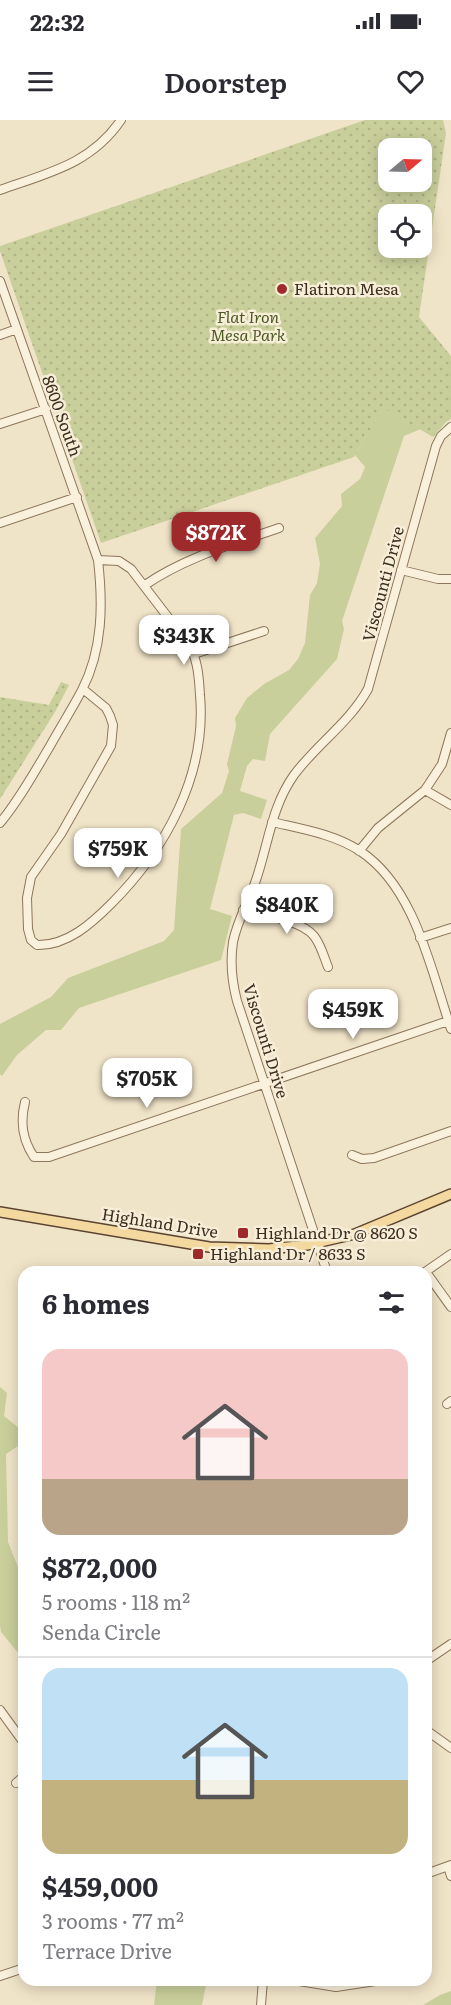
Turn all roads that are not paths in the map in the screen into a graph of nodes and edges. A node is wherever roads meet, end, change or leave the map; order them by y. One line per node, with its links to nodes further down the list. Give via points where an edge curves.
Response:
1 (121, 120): 2 (street, via 101,144 77,162)
2 (0, 190)
3 (0, 281): 4 (street, 8600 South)
4 (17, 329): 5 (street); 6 (street, 8600 South)
5 (0, 335)
6 (46, 409): 7 (street); 9 (street, 8600 South)
7 (0, 424)
8 (451, 427): 13 (street, Viscounti Drive, via 436,446)
9 (77, 497): 10 (street); 12 (street, 8600 South)
10 (0, 523)
11 (279, 528): 15 (street, via 180,563)
12 (98, 560): 15 (street, via 124,564); 18 (street, 8600 South, via 100,630)
13 (401, 570): 14 (street); 22 (street, Viscounti Drive, via 368,689 292,778)
14 (451, 579)
15 (145, 585): 17 (street)
16 (264, 631): 17 (street)
17 (195, 654): 18 (street, via 201,739 179,810 139,875 99,916 64,939 33,944 27,918 31,877 62,834 111,746 110,716)
18 (83, 689): 23 (street, 8600 South)
19 (451, 733): 20 (street, via 442,764)
20 (425, 790): 21 (street); 24 (street, via 378,828)
21 (451, 805)
22 (272, 822): 24 (street, via 331,837); 25 (street, Viscounti Drive)
23 (0, 823)
24 (359, 851): 27 (street, via 396,888)
25 (243, 910): 28 (street, via 294,923 309,931 321,947); 30 (street, Viscounti Drive, via 234,939 233,986)
26 (451, 928): 27 (street)
27 (420, 938): 29 (street)
28 (328, 967)
29 (450, 1023): 30 (street)
30 (264, 1084): 31 (street, via 42,1158 34,1157 22,1131); 36 (street, Viscounti Drive)
31 (25, 1102)
32 (451, 1131): 33 (street, via 374,1158)
33 (352, 1155)
34 (451, 1194): 36 (main road, Highland Drive, via 363,1231)
35 (0, 1212): 36 (main road, Highland Drive, via 214,1248 262,1249)
36 (317, 1243): 38 (street, Viscounti Drive)
37 (451, 1254): 39 (street)
38 (325, 1266)
39 (432, 1267)
40 (432, 1281): 41 (street)
41 (451, 1307)
42 (451, 1644): 43 (street)
43 (432, 1657)
44 (0, 1710): 46 (street)
45 (432, 1734): 47 (street)
46 (18, 1735)
47 (451, 1748)
48 (449, 1866): 49 (street); 50 (street)
49 (432, 1872)
50 (451, 1876)
51 (18, 1970): 52 (street)
52 (0, 1976)
53 (263, 1986): 54 (street)
54 (261, 2005)

